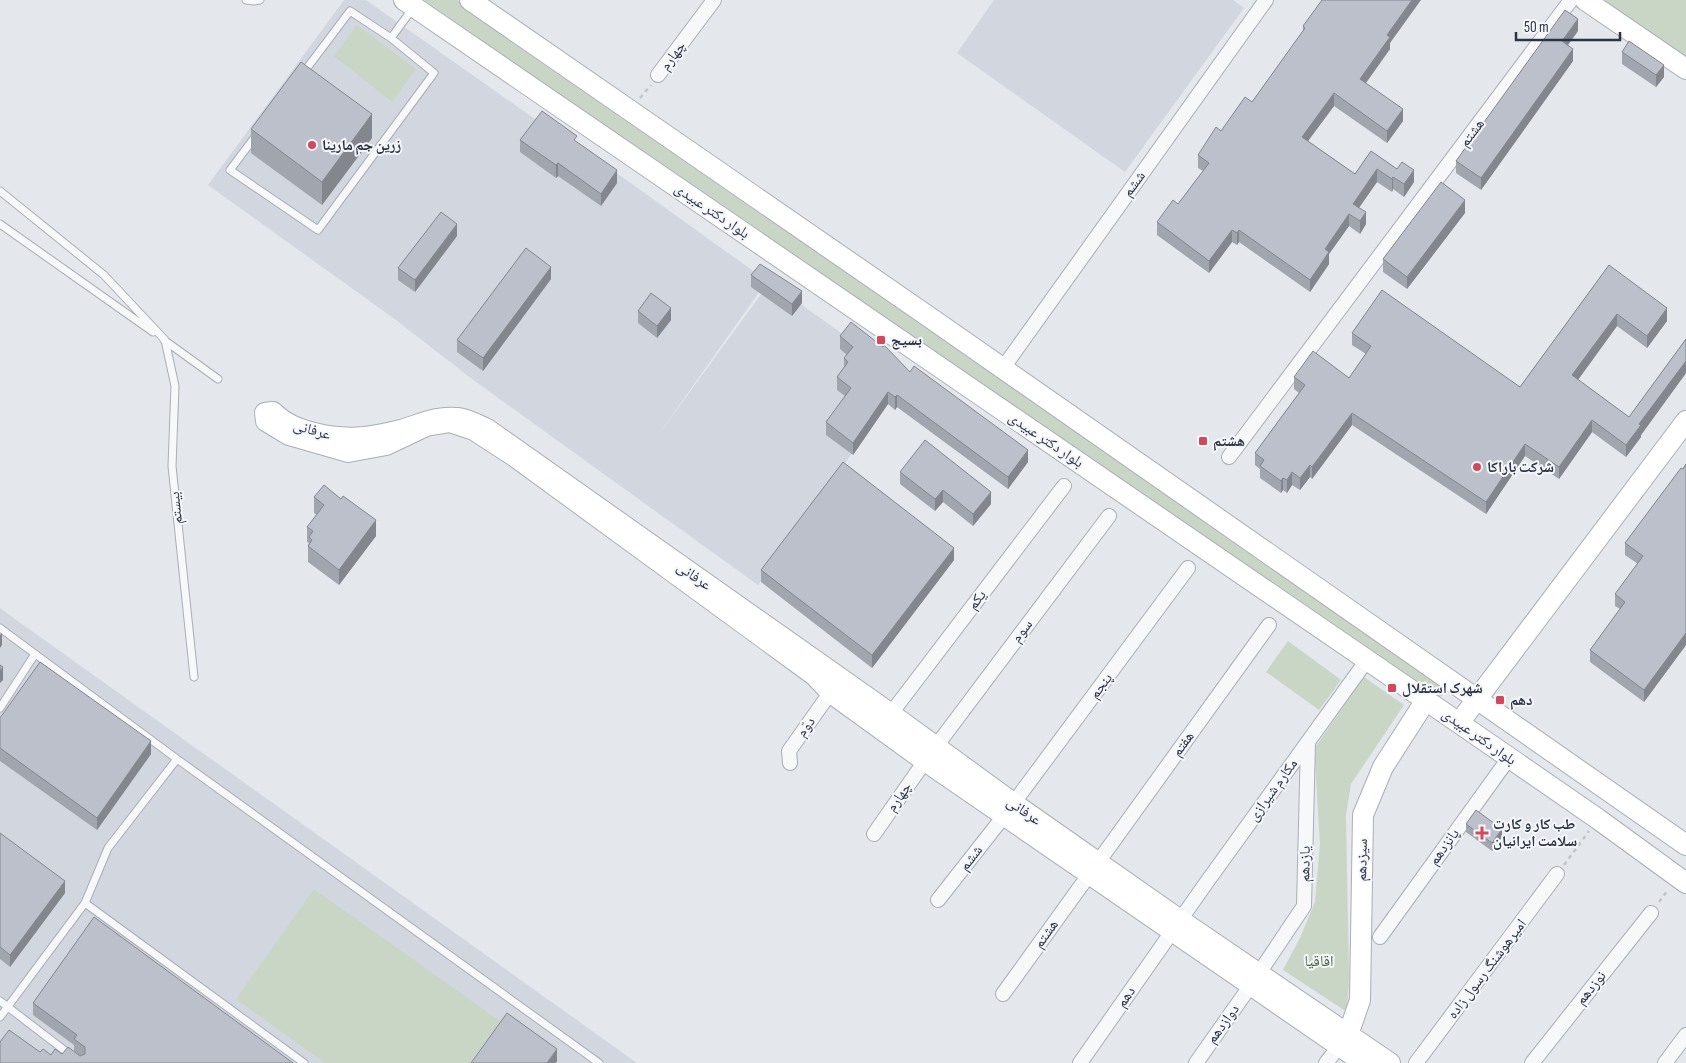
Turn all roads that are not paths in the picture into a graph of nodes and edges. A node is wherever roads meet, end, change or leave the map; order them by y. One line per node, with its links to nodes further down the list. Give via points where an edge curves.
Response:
1 (246, 0): 2 (lane)
2 (260, 0)
3 (470, 0): 15 (main road, بلوار دکتر عبیدی)
4 (714, 0): 11 (street, چهارم)
5 (1266, 0): 15 (street, ششم)
6 (1571, 0): 18 (street, هشتم)
7 (1585, 0): 10 (main road)
8 (409, 3): 9 (lane); 25 (main road, بلوار دکتر عبیدی)
9 (391, 38): 9 (lane, via 350,11 230,170 318,230 434,73)
10 (1686, 69)
11 (658, 76)
12 (0, 191): 14 (lane, via 104,275)
13 (0, 224): 14 (lane)
14 (165, 340): 16 (lane); 26 (lane, بیستم, via 175,386 172,466)
15 (1003, 368): 28 (main road, بلوار دکتر عبیدی)
16 (218, 379)
17 (1686, 421): 28 (main road)
18 (1229, 458)
19 (1064, 486): 31 (street, یکم)
20 (1109, 516): 34 (street, سوم)
21 (1188, 568): 38 (street, پنجم)
22 (1269, 625): 41 (street, هفتم)
23 (0, 628): 24 (lane)
24 (35, 654): 30 (lane); 35 (lane)
25 (1367, 660): 29 (main road, بلوار دکتر عبیدی); 33 (street, مکارم شیرازی)
26 (194, 677)
27 (835, 686): 27 (main road, عرفانی, via 486,428 459,418 430,419 366,438 333,438 298,429 273,412 265,413 266,421 289,435 348,452 386,445 426,426 442,423 450,422 474,430 814,675); 31 (main road, عرفانی); 37 (street, دوّم, via 790,750)
28 (1477, 698): 32 (main road); 40 (main road, بلوار دکتر عبیدی)
29 (1426, 700): 32 (main road, بلوار دکتر عبیدی); 55 (main road, سیزدهم, via 1383,767 1363,815 1360,1000)
30 (0, 708)
31 (885, 721): 34 (main road, عرفانی)
32 (1459, 723): 36 (main road, بلوار دکتر عبیدی)
33 (1308, 742): 47 (street, مکارم شیرازی); 49 (street, یازدهم, via 1304,906)
34 (930, 754): 38 (main road, عرفانی); 39 (street, چهارم)
35 (177, 758): 45 (lane, via 108,848); 58 (lane)
36 (1509, 758): 43 (main road, بلوار دکتر عبیدی); 48 (street, پانزدهم)
37 (790, 763)
38 (1008, 810): 41 (main road, عرفانی); 44 (street, ششم)
39 (874, 834)
40 (1686, 845)
41 (1093, 868): 47 (main road, عرفانی); 50 (street, هشتم)
42 (1558, 874): 64 (street, امیرهوشنگ رسول زاده)
43 (1682, 880)
44 (938, 900)
45 (85, 903): 52 (lane); 57 (lane)
46 (1651, 914): 65 (street, نوزدهم)
47 (1176, 926): 49 (main road, عرفانی); 59 (street, دهم)
48 (1380, 936)
49 (1255, 980): 55 (main road, عرفانی); 60 (street, دوازدهم)
50 (1003, 994)
51 (0, 1001): 52 (lane)
52 (8, 1007): 53 (lane); 56 (lane)
53 (0, 1017)
54 (1686, 1035): 66 (street)
55 (1343, 1041): 61 (street); 62 (main road, عرفانی); 63 (main road, عرفانی)
56 (81, 1063)
57 (304, 1063)
58 (599, 1063)
59 (1080, 1063)
60 (1196, 1063)
61 (1326, 1063)
62 (1364, 1063)
63 (1390, 1063)
64 (1416, 1063)
65 (1532, 1063)
66 (1665, 1063)

